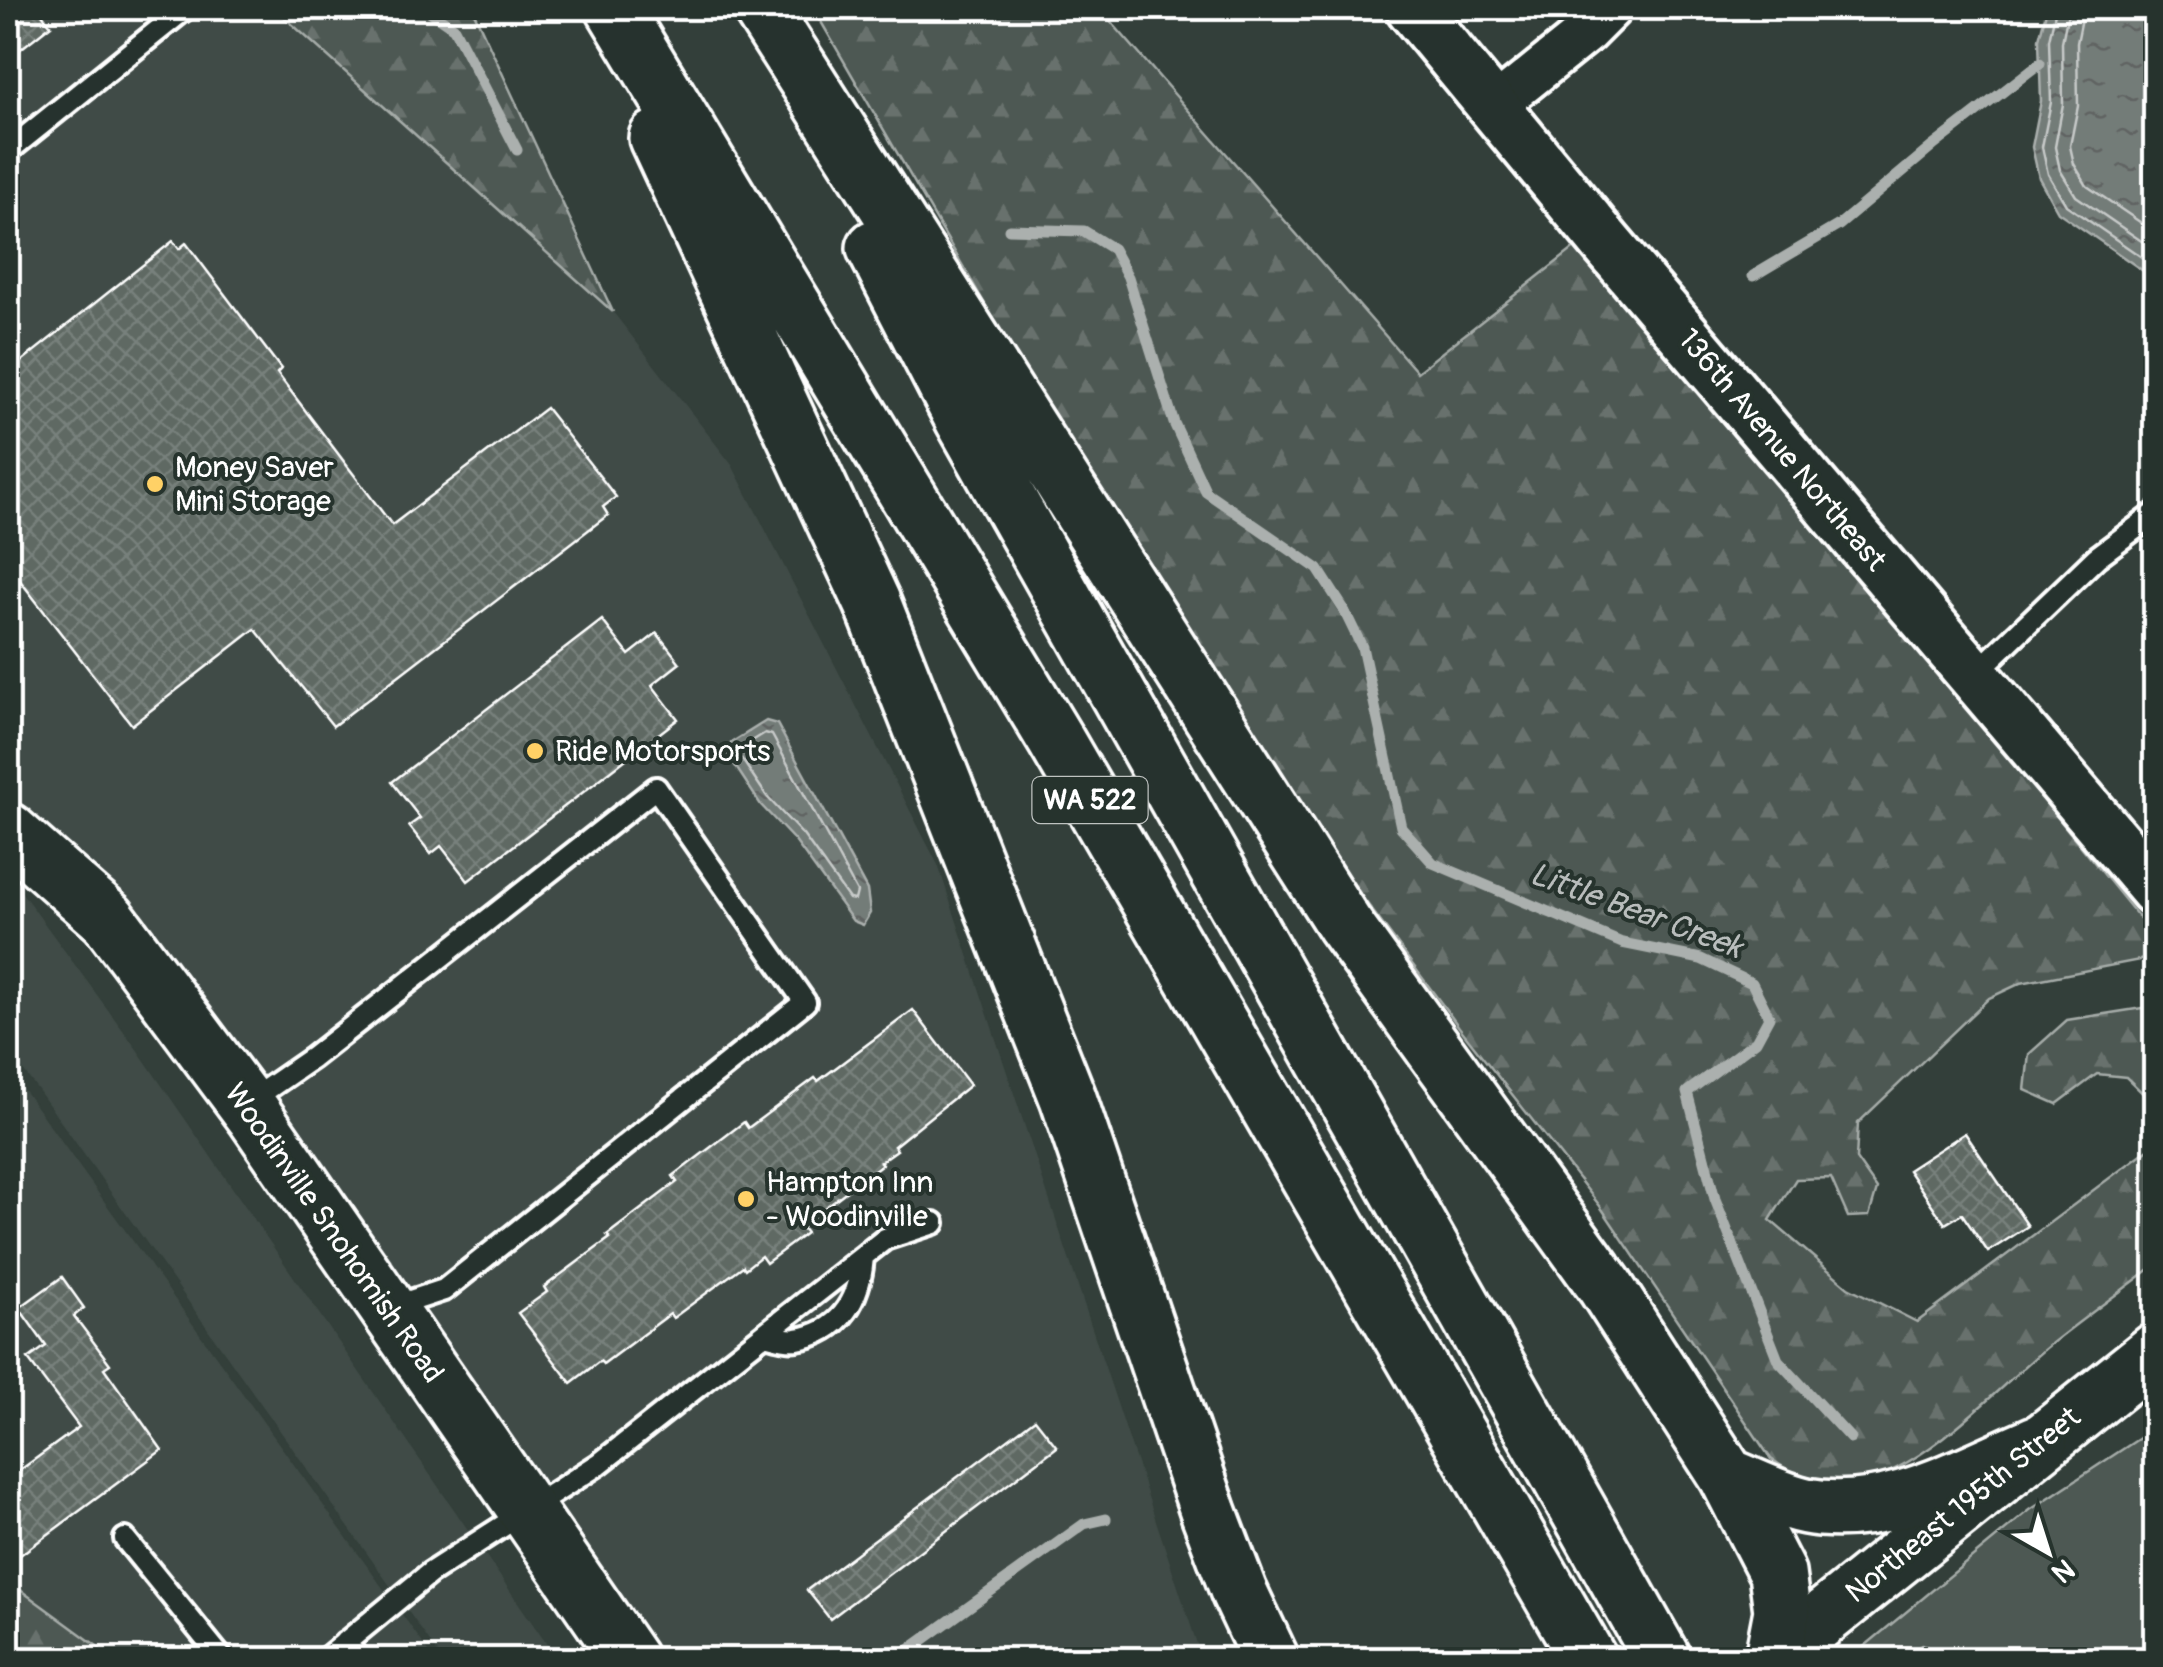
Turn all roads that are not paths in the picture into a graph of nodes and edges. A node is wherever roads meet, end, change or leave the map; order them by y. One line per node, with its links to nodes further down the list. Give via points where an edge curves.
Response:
1 (186, 8): 9 (lane)
2 (596, 8): 26 (main road, via 872,602 1068,1098 1209,1513)
3 (614, 8): 31 (main road, WA 522, via 1055,739)
4 (752, 8): 32 (main road, WA 522, via 964,419)
5 (761, 8): 21 (main road, via 1344,924 1605,1286)
6 (1412, 8): 8 (street, 136th Avenue Northeast)
7 (1611, 8): 8 (street)
8 (1495, 106): 11 (street, 136th Avenue Northeast)
9 (8, 152)
10 (2156, 514): 11 (lane, via 2097,558)
11 (1974, 675): 13 (street, 136th Avenue Northeast)
12 (8, 831): 14 (main road, Woodinville Snohomish Road, via 108,919)
13 (2156, 890)
14 (246, 1104): 17 (main road, Woodinville Snohomish Road); 17 (lane, via 656,788 805,1002 444,1290)
15 (934, 1223): 16 (lane, via 885,1239)
16 (863, 1257): 18 (lane); 18 (lane, via 852,1305 826,1329 794,1340)
17 (387, 1308): 22 (main road, Woodinville Snohomish Road)
18 (764, 1334): 22 (lane, via 600,1464)
19 (2156, 1350): 20 (main road, Northeast 195th Street)
20 (2039, 1443): 21 (main road, via 1924,1491 1853,1509 1802,1505); 25 (main road, Northeast 195th Street)
21 (1726, 1476): 25 (main road, via 1776,1573 1782,1611)
22 (526, 1511): 24 (lane, via 430,1573); 30 (main road, Woodinville Snohomish Road)
23 (125, 1539): 27 (lane)
24 (345, 1642): 28 (lane); 29 (lane)
25 (1772, 1658)
26 (1271, 1659)
27 (223, 1660)
28 (324, 1660)
29 (359, 1660)
30 (630, 1660)
31 (1589, 1660)
32 (1663, 1660)

